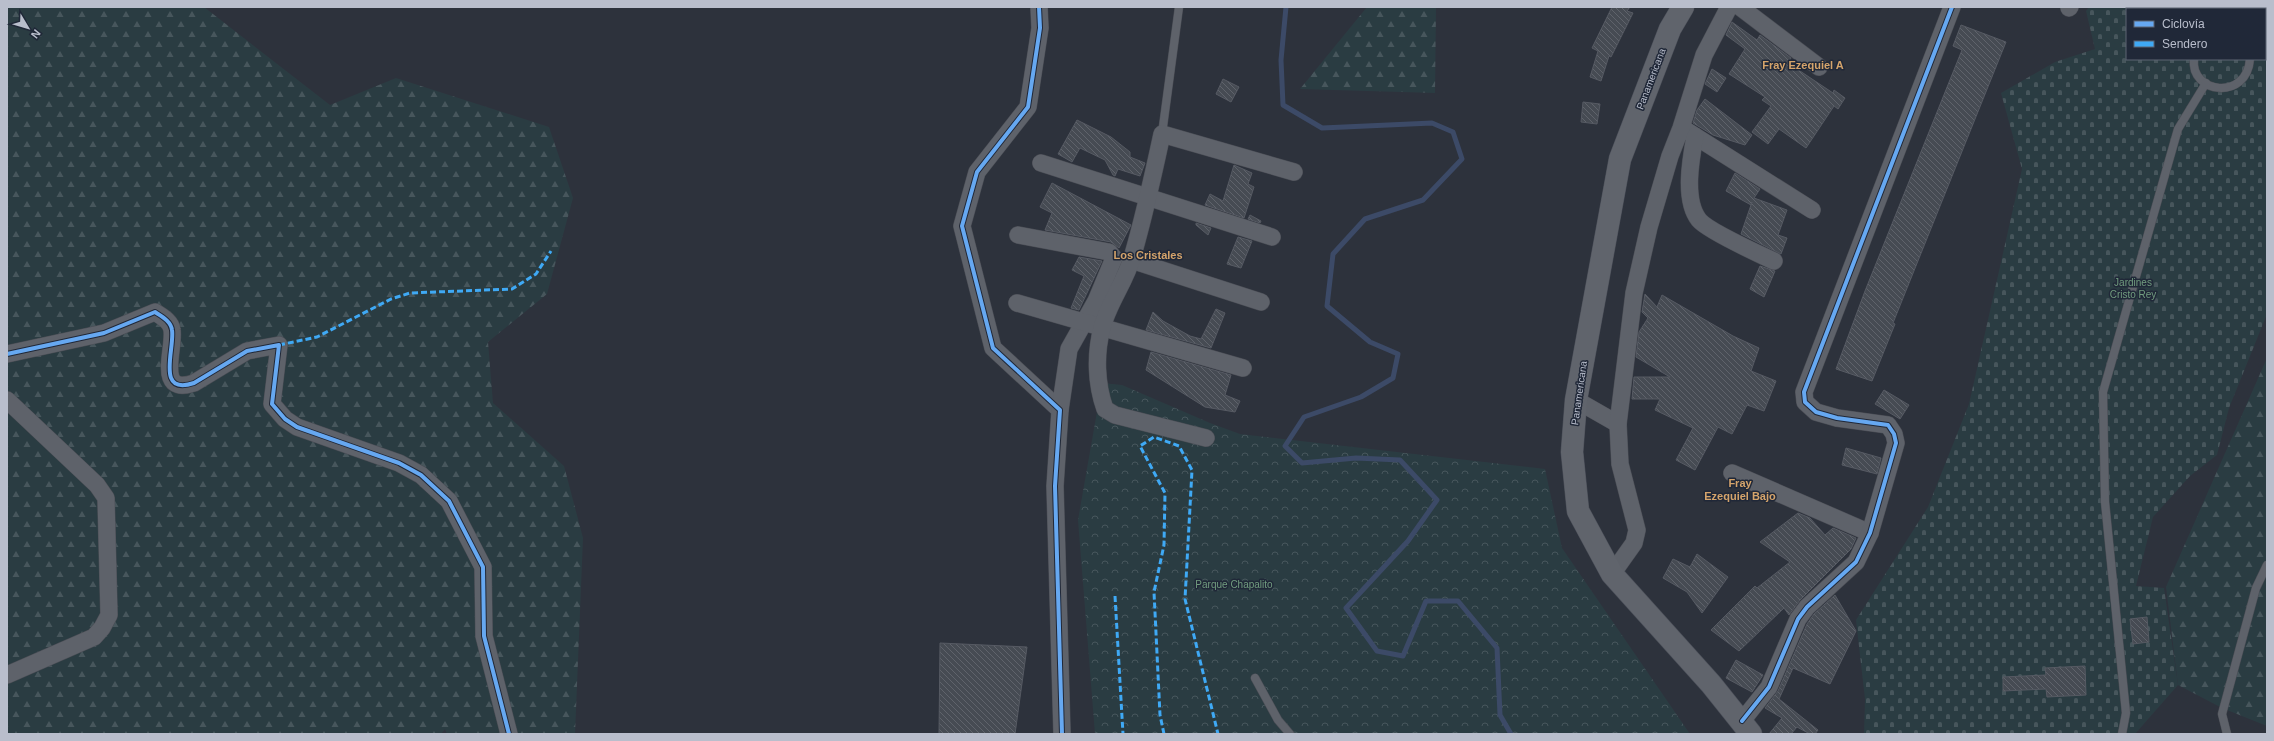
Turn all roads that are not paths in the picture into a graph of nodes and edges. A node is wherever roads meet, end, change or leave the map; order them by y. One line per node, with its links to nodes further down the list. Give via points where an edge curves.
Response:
1 (1039, 7): 29 (street, via 1040,28 1028,107 977,172 962,226 993,348)
2 (1179, 7): 12 (lane)
3 (1683, 7): 28 (main road, Panamericana, via 1670,29 1620,159)
4 (1729, 7): 11 (street, via 1704,55)
5 (1740, 7): 9 (street)
6 (1952, 7): 33 (street, via 1804,392 1805,402 1816,412 1888,425 1894,434 1896,443)
7 (2194, 60): 10 (lane, via 2199,77)
8 (2250, 60): 10 (lane, via 2248,69 2238,83 2230,87 2217,88)
9 (1820, 67)
10 (2206, 83): 42 (lane, via 2178,129 2103,392 2105,502 2126,713)
11 (1688, 132): 16 (street); 20 (street, via 1691,197 1699,221); 30 (street, via 1670,156 1649,227 1634,293)
12 (1162, 134): 14 (street); 15 (street)
13 (1041, 163): 15 (street)
14 (1294, 172)
15 (1149, 196): 18 (street); 19 (street)
16 (1812, 210)
17 (1018, 235): 23 (street, via 1113,254 1114,258 1096,301)
18 (1272, 237)
19 (1131, 260): 21 (street); 24 (street)
20 (1774, 261)
21 (1261, 302)
22 (1017, 303): 23 (street)
23 (1084, 322): 24 (street); 29 (street, via 1069,348)
24 (1102, 328): 26 (street); 31 (street, via 1097,362 1100,395 1105,409 1116,415)
25 (7, 354): 39 (street, via 104,333 155,312 165,318 172,328 169,376 174,383 184,387 247,351 279,345 272,404 285,419 297,427 399,463 421,475 449,501 483,567 484,636)
26 (1243, 368)
27 (7, 400): 36 (street, via 97,485 106,498 109,615 94,637)
28 (1576, 400): 30 (street); 35 (main road, Panamericana, via 1572,452 1578,511)
29 (1060, 410): 40 (street, via 1055,486)
30 (1618, 424): 35 (street, via 1620,464 1637,530 1634,543)
31 (1206, 438)
32 (1732, 473): 33 (street)
33 (1870, 533): 38 (street, via 1856,562 1807,607 1798,619 1769,687)
34 (2267, 565): 43 (lane, via 2256,588 2222,714)
35 (1612, 574): 38 (main road, Panamericana)
36 (7, 675)
37 (1255, 678): 41 (lane, via 1278,720)
38 (1747, 728)
39 (509, 734)
40 (1062, 734)
41 (1290, 734)
42 (2122, 734)
43 (2227, 734)

